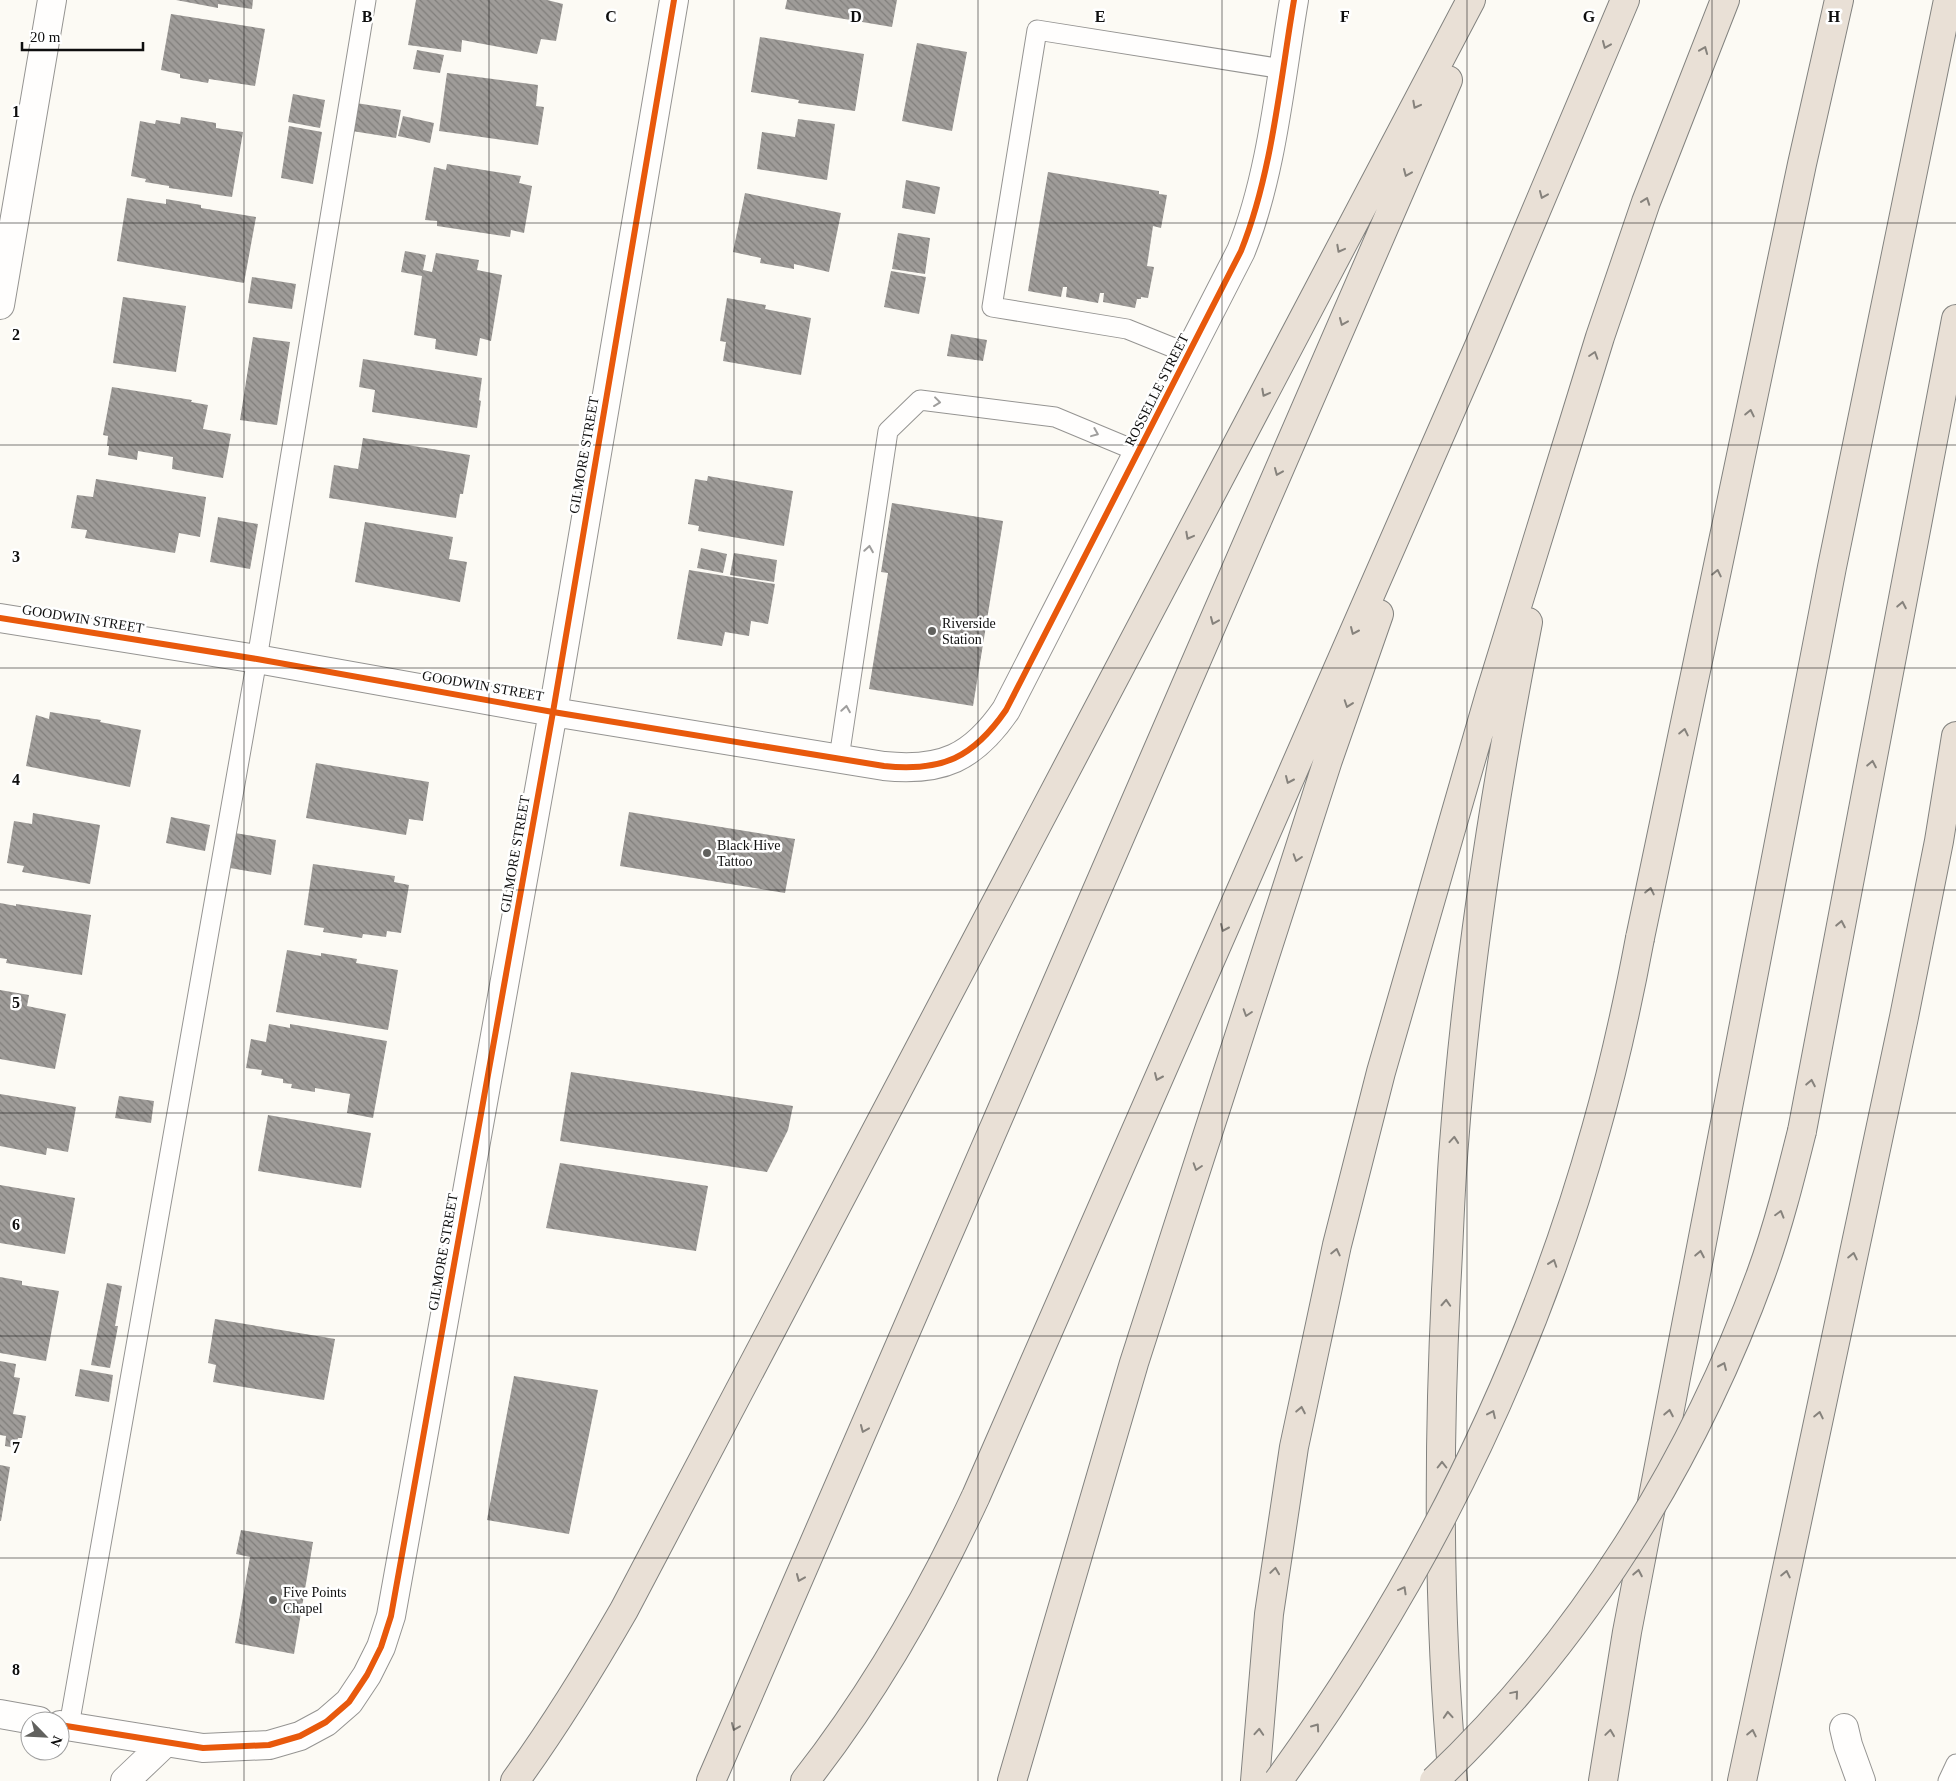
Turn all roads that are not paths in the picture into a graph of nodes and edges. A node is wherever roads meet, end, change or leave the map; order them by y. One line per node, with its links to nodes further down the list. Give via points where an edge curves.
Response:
1 (52, 0): 12 (street)
2 (366, 0): 19 (lane)
3 (674, 0): 20 (street, GILMORE STREET)
4 (1294, 0): 11 (street, ROSSELLE STREET)
5 (1471, 0): 32 (highway, one-way to 32, via 628,1601 586,1676)
6 (1482, 0): 33 (highway, one-way to 33)
7 (1625, 0): 14 (highway, one-way to 14)
8 (1724, 0): 16 (highway, one-way to 8, via 1646,202)
9 (1839, 0): 37 (highway, one-way to 9, bridge, via 1318,1725 1397,1599 1432,1536 1496,1405 1551,1268 1596,1129 1640,938)
10 (1948, 0): 40 (highway, one-way to 10, via 1627,1632 1802,718)
11 (1283, 69): 15 (street, ROSSELLE STREET, via 1264,179 1250,229); 15 (lane, via 1037,30 992,308 1127,329)
12 (0, 305)
13 (1956, 319): 38 (highway, one-way to 13, bridge, via 1504,1708 1565,1634 1650,1508 1699,1417 1742,1322 1777,1226 1802,1131)
14 (1479, 346): 34 (highway, one-way to 34, via 945,1563 870,1692); 35 (highway, one-way to 35, via 1375,625 1292,872 1134,1363)
15 (1189, 354): 17 (street, ROSSELLE STREET)
16 (1579, 402): 36 (highway, one-way to 16, via 1269,1614 1284,1506 1306,1385 1335,1255 1408,975); 39 (highway, one-way to 16, via 1443,1634 1442,1477 1443,1357 1454,1144 1474,944 1494,808 1530,610)
17 (1139, 452): 22 (street, ROSSELLE STREET, via 1006,710 986,737); 23 (lane, one-way to 17, via 888,431 920,400 1055,416)
18 (0, 618): 19 (street, GOODWIN STREET)
19 (257, 659): 20 (street, GOODWIN STREET); 24 (lane)
20 (552, 712): 23 (street, GOODWIN STREET); 29 (street, GILMORE STREET, via 391,1616 381,1647 368,1675 349,1702 326,1722 300,1736 269,1745 203,1748)
21 (1956, 736): 41 (highway, one-way to 21, via 1906,1007)
22 (961, 756): 23 (street, GOODWIN STREET, via 918,768)
23 (838, 758)
24 (67, 1711)
25 (0, 1714): 26 (street)
26 (20, 1718)
27 (70, 1727): 29 (street, GILMORE STREET)
28 (1844, 1728): 42 (street)
29 (166, 1742): 31 (street)
30 (1956, 1764): 43 (lane)
31 (126, 1781)
32 (515, 1781)
33 (711, 1781)
34 (805, 1781)
35 (1012, 1781)
36 (1256, 1781)
37 (1278, 1781)
38 (1434, 1781)
39 (1453, 1781)
40 (1603, 1781)
41 (1742, 1781)
42 (1861, 1781)
43 (1948, 1781)

